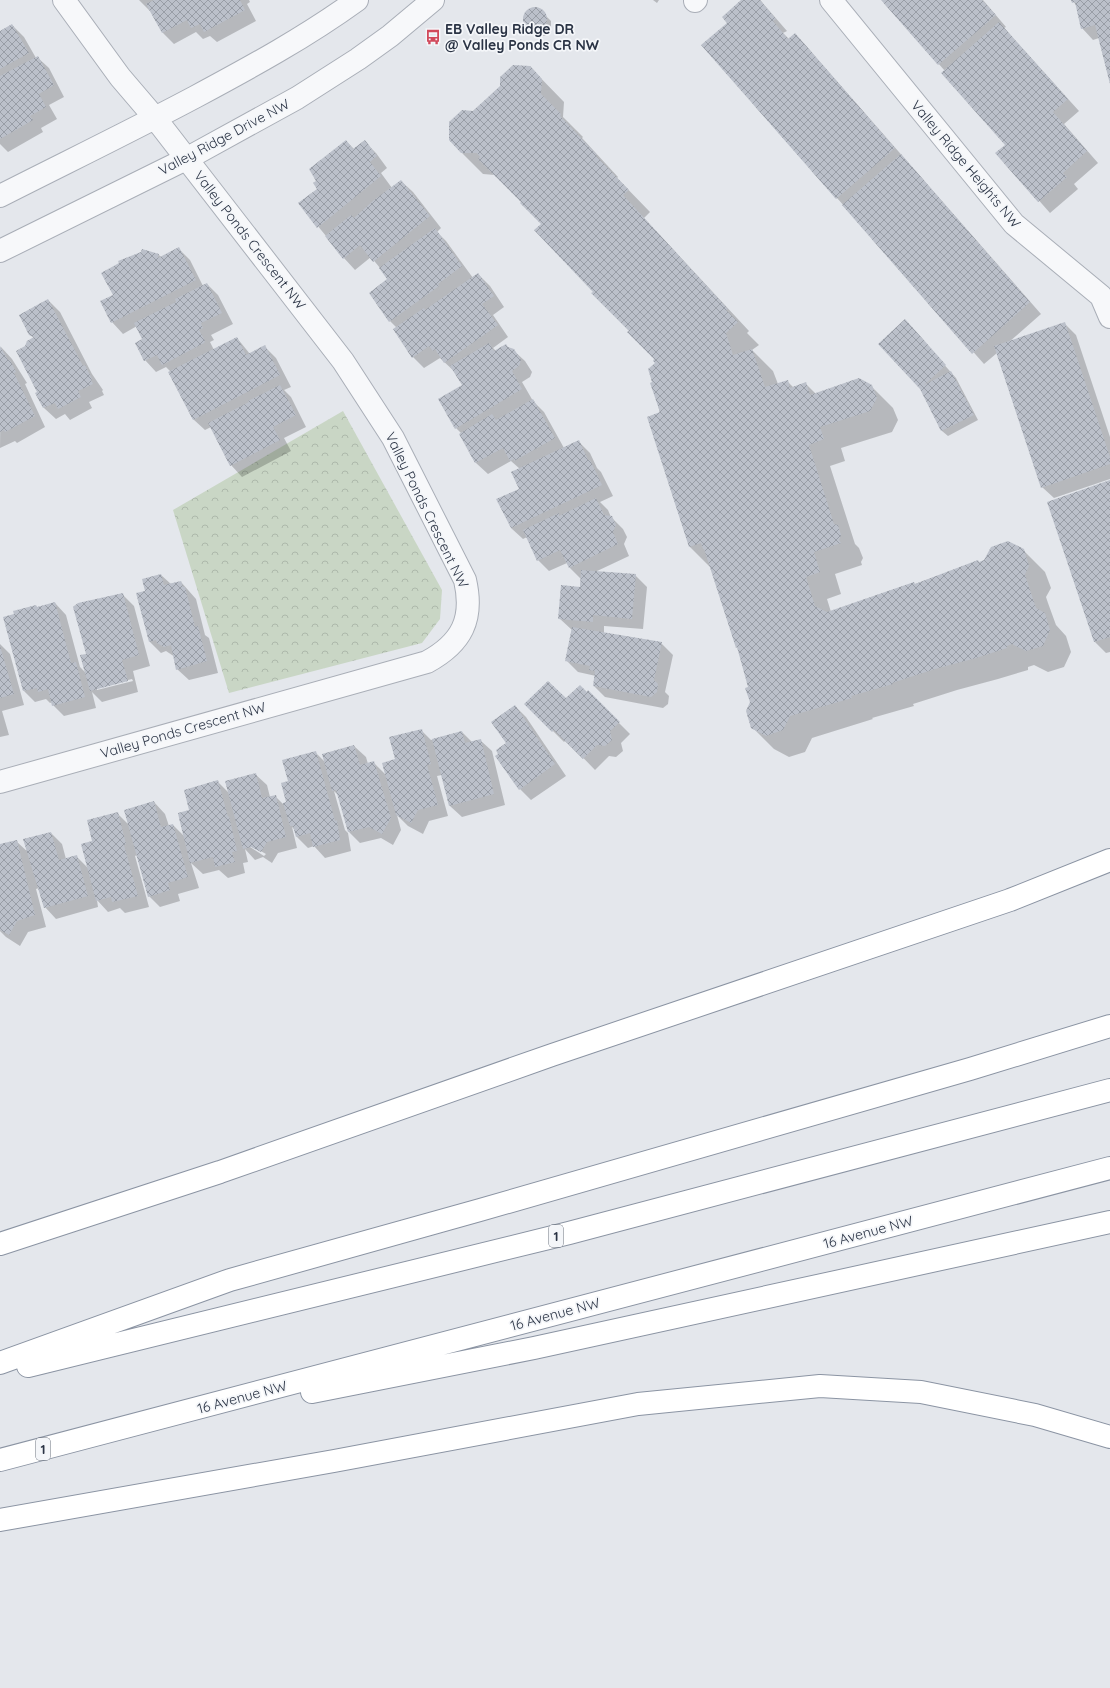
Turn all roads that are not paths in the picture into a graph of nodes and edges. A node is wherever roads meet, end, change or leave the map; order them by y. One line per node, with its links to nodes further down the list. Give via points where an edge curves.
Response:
1 (64, 0): 5 (street, Valley Ponds Crescent NW, via 120,77)
2 (357, 0): 5 (street, via 258,63)
3 (433, 0): 6 (street, Valley Ridge Drive NW, via 358,59 297,98)
4 (831, 0): 9 (street, Valley Ridge Heights NW, via 1014,224 1101,296)
5 (155, 118): 6 (street, Valley Ponds Crescent NW); 7 (street)
6 (186, 159): 8 (street, Valley Ridge Drive NW); 10 (street, Valley Ponds Crescent NW, via 338,355 393,438 465,580 469,609 465,623 443,653 427,662)
7 (0, 196)
8 (0, 251)
9 (1110, 317)
10 (0, 782)
11 (1110, 860): 16 (highway, via 945,923 552,1055 220,1172)
12 (1110, 1026): 17 (highway, via 963,1071 230,1280)
13 (1110, 1090): 18 (highway, 1, via 569,1233)
14 (1110, 1168): 20 (highway, 16 Avenue NW / 1)
15 (1110, 1222): 20 (highway, via 534,1348)
16 (0, 1244)
17 (0, 1362)
18 (0, 1372)
19 (1110, 1437): 22 (highway, via 1035,1415 921,1392 820,1386 638,1404)
20 (85, 1438): 21 (highway, 16 Avenue NW / 1)
21 (0, 1460)
22 (0, 1520)

